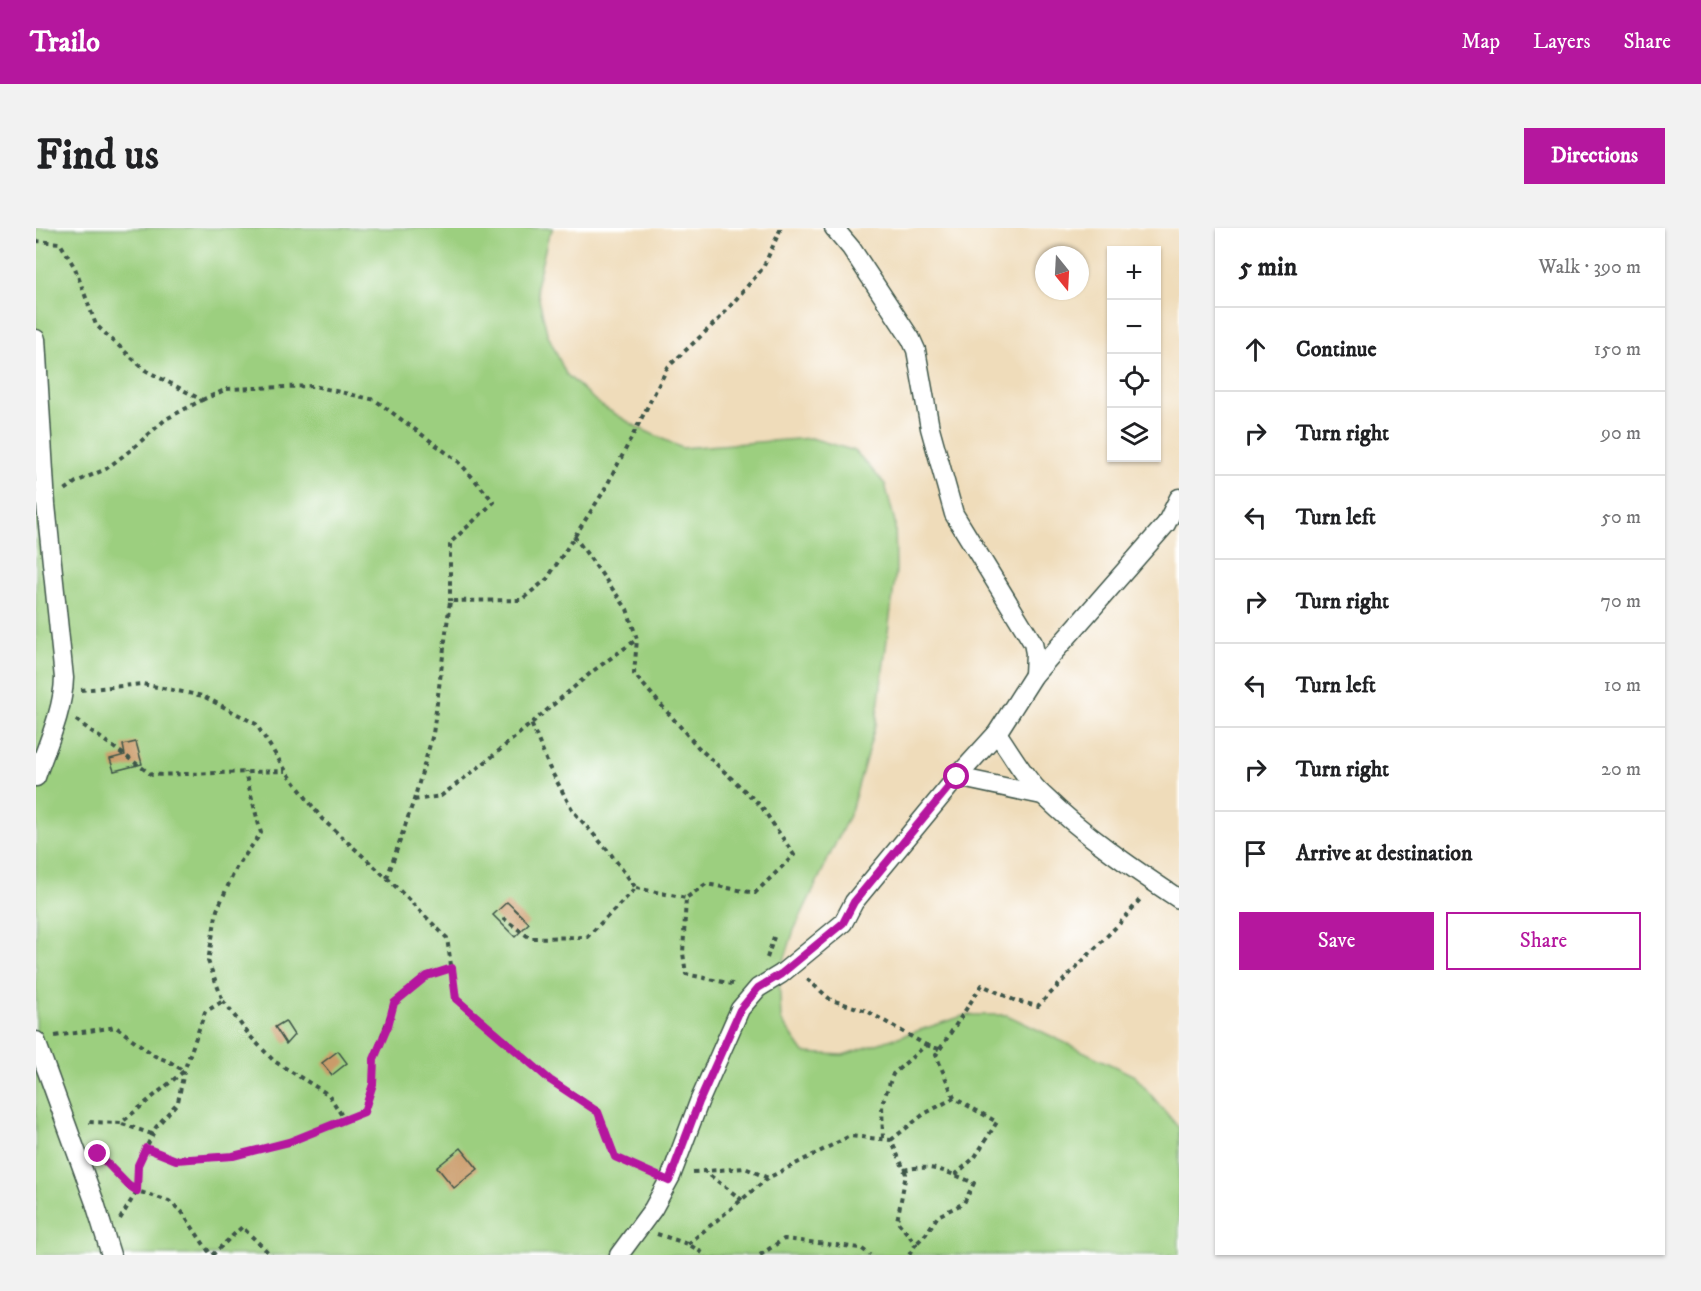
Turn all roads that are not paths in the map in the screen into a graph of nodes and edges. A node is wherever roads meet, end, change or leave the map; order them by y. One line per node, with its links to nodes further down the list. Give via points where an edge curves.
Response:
1 (834, 228): 4 (street, via 916,350 930,428 954,514 1033,643)
2 (36, 339): 6 (street, via 46,505 62,667 61,700)
3 (1179, 498): 4 (street, via 1166,524)
4 (1034, 675): 5 (street)
5 (997, 734): 7 (street); 8 (street)
6 (36, 777)
7 (957, 777): 8 (street); 12 (street, via 854,902 845,920 745,1002 699,1102 670,1178)
8 (1042, 795): 9 (street, via 1154,883)
9 (1179, 898)
10 (42, 1039): 11 (street, via 65,1122)
11 (111, 1255)
12 (619, 1255)

